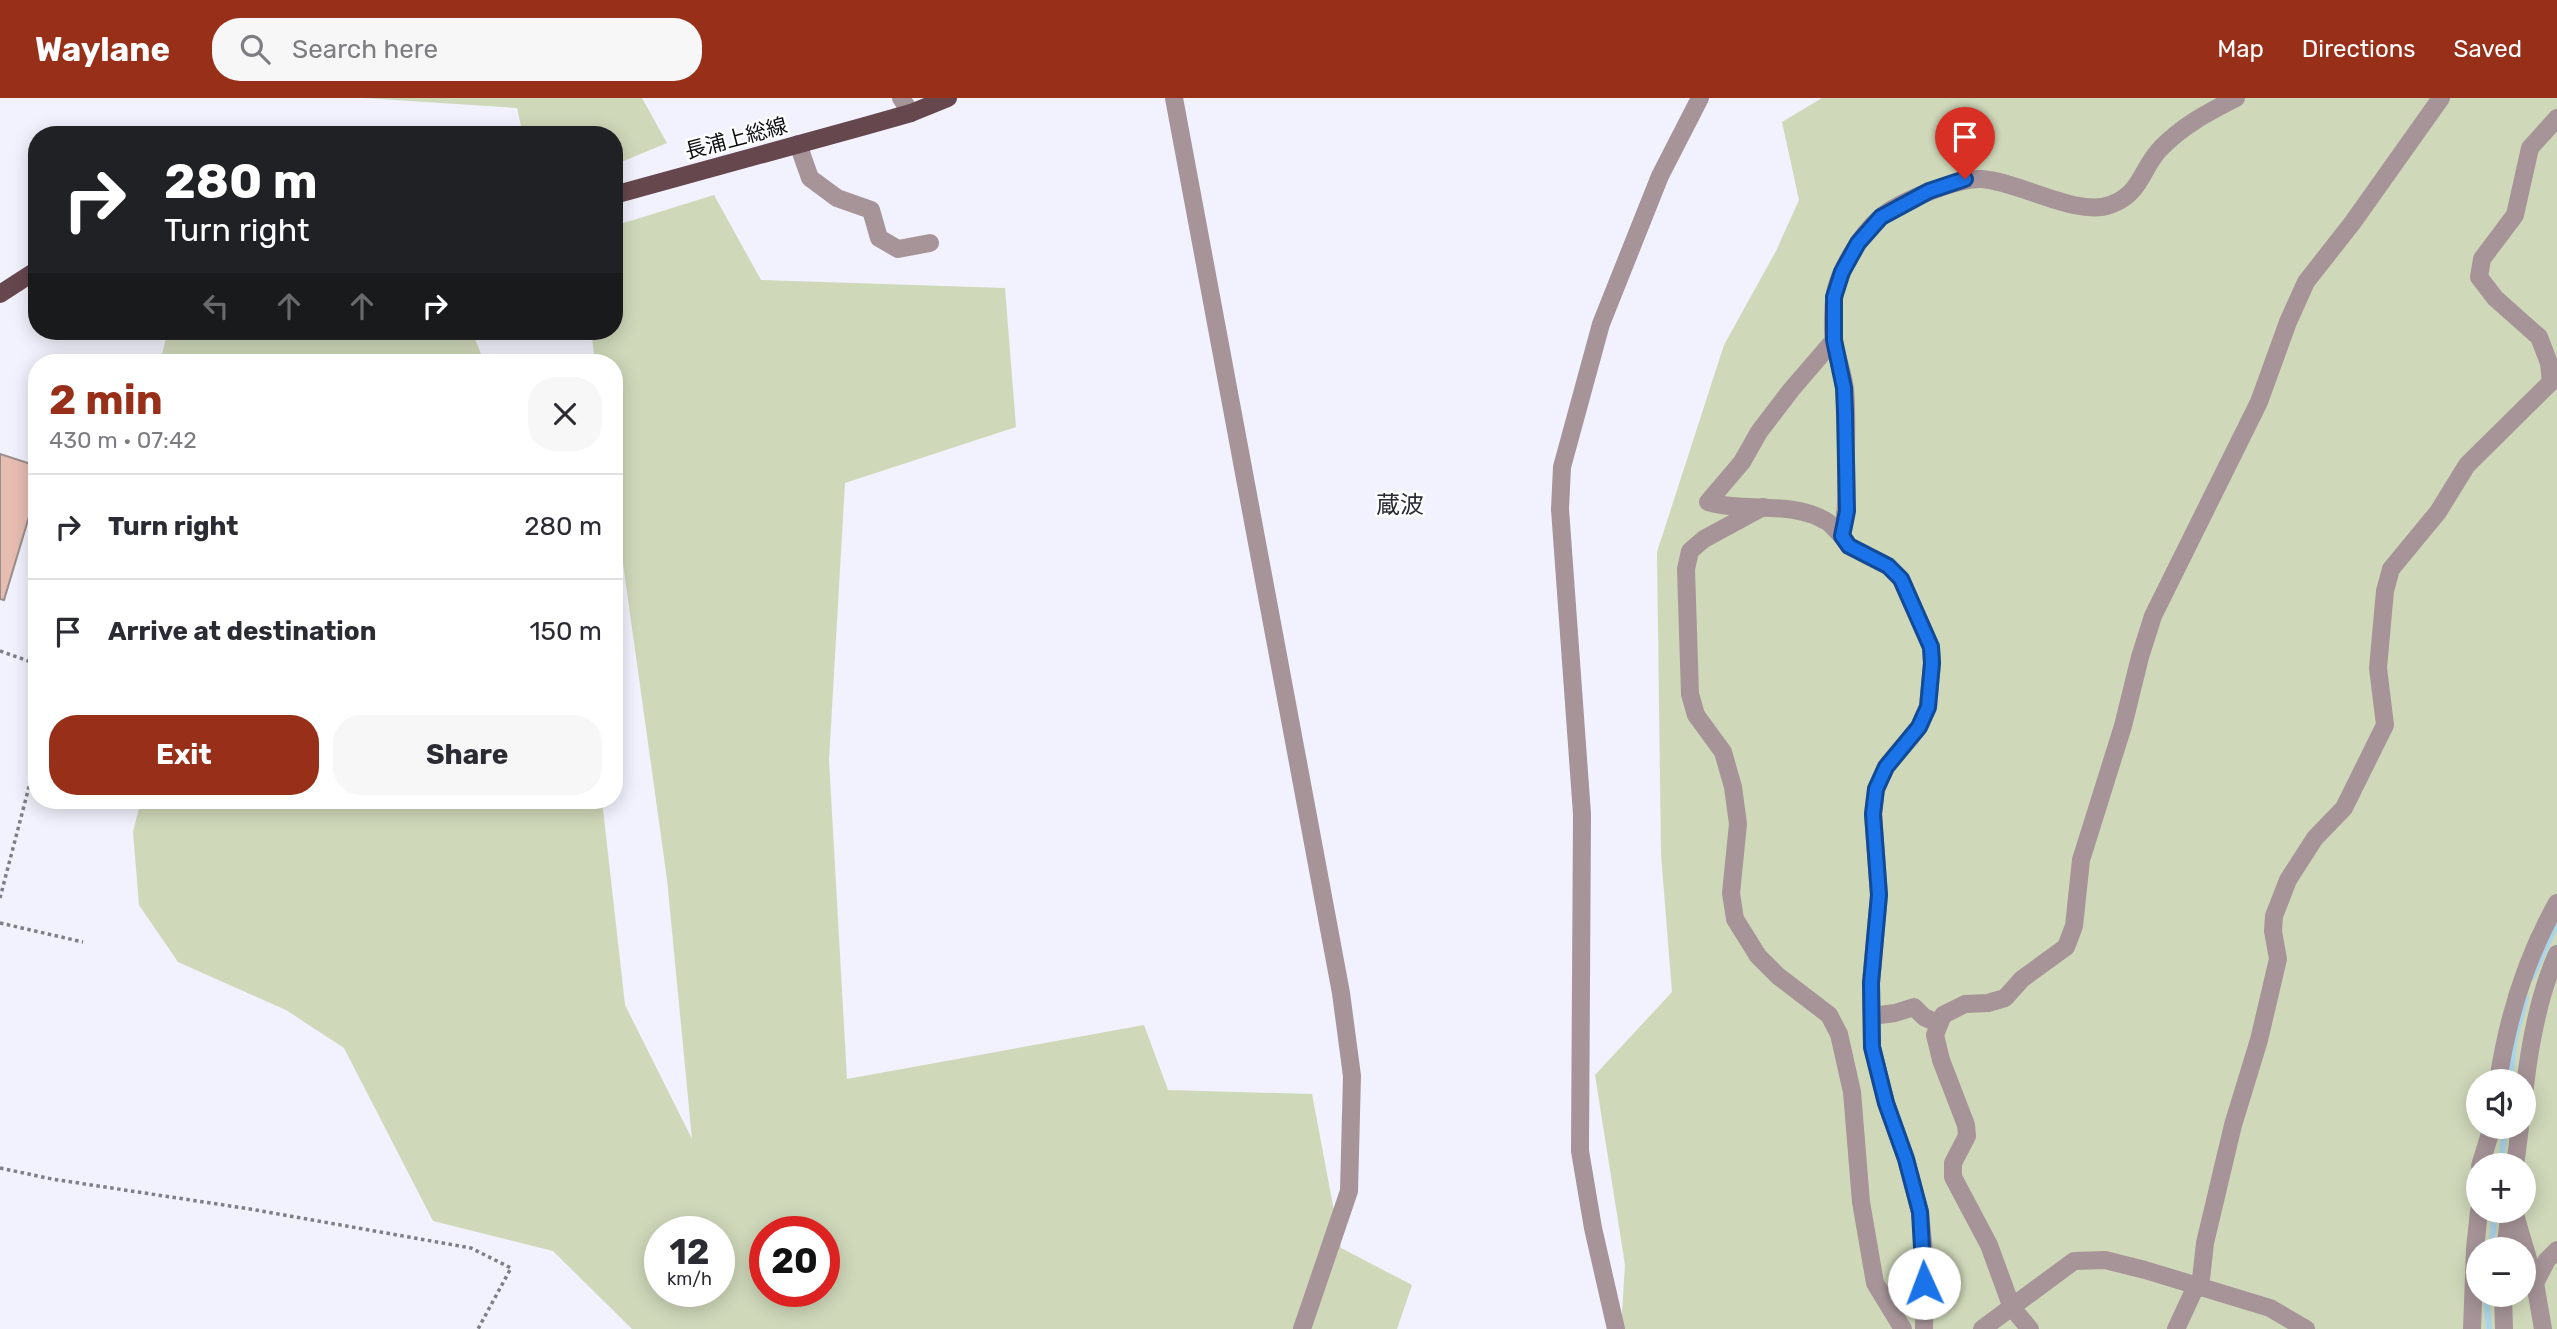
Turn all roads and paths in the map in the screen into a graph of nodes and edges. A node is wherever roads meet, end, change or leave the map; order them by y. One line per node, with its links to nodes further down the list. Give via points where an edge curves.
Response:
1 (948, 98): 6 (main road, 長浦上総線)
2 (1174, 98): 38 (street, via 1341,993 1352,1076 1349,1191)
3 (1700, 98): 39 (street, via 1660,176 1601,324 1562,467 1560,509 1582,814 1580,1151)
4 (2236, 98): 13 (street, via 2205,112 2183,129 2160,149 2138,186 2124,200 2107,207 2081,208 2021,188 1965,179 1929,191 1881,217 1858,243 1842,272 1834,297)
5 (2441, 98): 26 (street, via 2306,282 2259,402 2153,616 2081,860 2074,926 2066,947 2004,998 1965,1004 1942,1015)
6 (906, 105): 8 (main road, 長浦上総線)
7 (2557, 118): 14 (street, via 2530,148 2515,215 2482,259 2479,277 2539,337)
8 (798, 144): 9 (main road, 長浦上総線); 10 (street, via 810,178 837,198 871,210 879,239 898,249)
9 (623, 193)
10 (930, 243)
11 (28, 276): 12 (main road)
12 (0, 294)
13 (1834, 340): 15 (street, via 1708,502 1727,508); 16 (street, via 1844,388 1847,511)
14 (2554, 379): 33 (street, via 2467,465 2438,512 2391,569 2378,668 2385,725 2344,808 2315,838 2288,880 2274,916 2278,959 2205,1243)
15 (1763, 507): 16 (street, via 1794,510 1828,521); 40 (street, via 1690,551 1686,569 1690,694 1696,715 1723,752 1733,787 1738,824 1731,893 1735,919 1758,956 1829,1015 1839,1034 1852,1092 1861,1202 1875,1283)
16 (1842, 536): 25 (street, via 1849,546 1888,566 1901,579 1931,647 1928,707 1876,789 1873,814 1879,895)
17 (0, 651): 18 (path)
18 (28, 661)
19 (28, 791): 20 (path)
20 (0, 898)
21 (2557, 903): 27 (street, via 2525,970)
22 (0, 923): 23 (path)
23 (83, 942)
24 (2557, 954): 28 (street)
25 (1872, 1016): 26 (street, via 1914,1007); 41 (street, via 1872,1047 1920,1212)
26 (1939, 1024): 36 (street, via 1935,1035 1941,1060 1966,1125 1967,1136 1953,1163 1953,1177 1989,1245)
27 (2500, 1069)
28 (2527, 1069)
29 (0, 1168): 37 (path, via 471,1248 512,1268)
30 (2478, 1223): 46 (street)
31 (2557, 1250): 32 (street)
32 (2536, 1281)
33 (2198, 1287): 36 (street, via 2105,1260 2074,1261); 44 (street); 45 (street, via 2270,1308)
34 (2536, 1289): 48 (street)
35 (2503, 1307): 47 (street)
36 (2012, 1308): 42 (street); 43 (street)
37 (478, 1329)
38 (1302, 1329)
39 (1616, 1329)
40 (1903, 1329)
41 (1924, 1329)
42 (1982, 1329)
43 (2030, 1329)
44 (2176, 1329)
45 (2306, 1329)
46 (2472, 1329)
47 (2504, 1329)
48 (2543, 1329)

